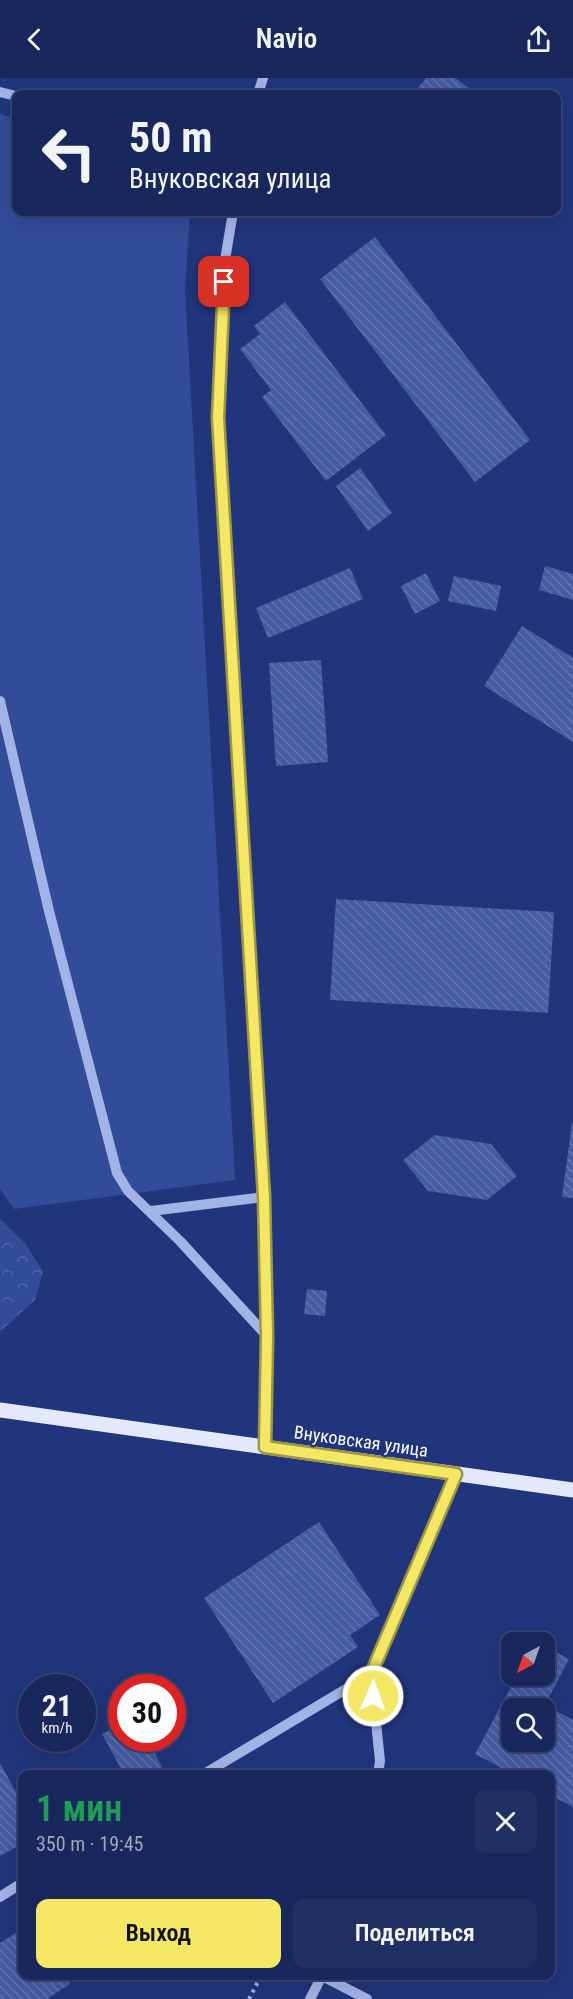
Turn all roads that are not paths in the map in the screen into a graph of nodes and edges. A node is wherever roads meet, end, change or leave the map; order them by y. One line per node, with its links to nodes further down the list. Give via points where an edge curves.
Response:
1 (232, 216): 3 (street, via 225,260 218,418)
2 (0, 701): 4 (street, via 117,1173 128,1191)
3 (264, 1197): 4 (street); 5 (street)
4 (151, 1211): 5 (street)
5 (267, 1336): 7 (street)
6 (0, 1410): 7 (main road, Внуковская улица)
7 (265, 1447): 8 (main road, Внуковская улица)
8 (456, 1474): 9 (main road, Внуковская улица); 10 (street)
9 (573, 1490)
10 (371, 1674): 11 (street); 12 (street)
11 (211, 1770)
12 (379, 1770)
13 (18, 1886): 14 (street)
14 (0, 1897)
15 (320, 1980): 17 (street)
16 (330, 1980): 18 (street)
17 (310, 1999)
18 (367, 1999)

